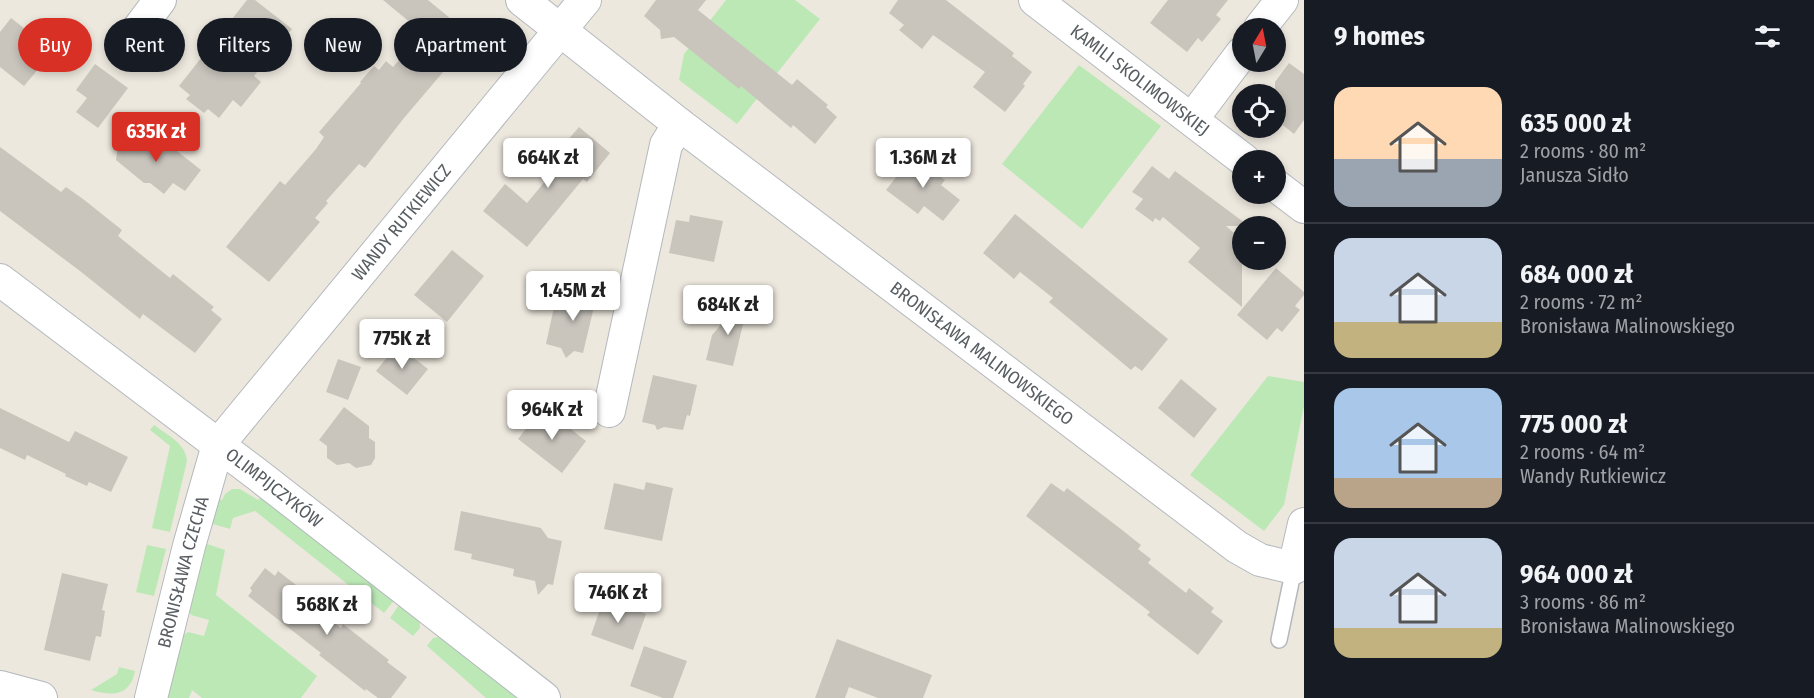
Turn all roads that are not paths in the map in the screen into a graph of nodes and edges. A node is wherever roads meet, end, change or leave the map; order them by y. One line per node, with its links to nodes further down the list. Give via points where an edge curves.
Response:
1 (160, 0): 6 (street)
2 (522, 0): 8 (street, BRONISŁAWA MALINOWSKIEGO)
3 (585, 0): 8 (street, WANDY RUTKIEWICZ)
4 (1035, 0): 10 (street, KAMILI SKOLIMOWSKIEJ)
5 (1282, 0): 7 (street)
6 (146, 18)
7 (1268, 18)
8 (559, 30): 11 (street, BRONISŁAWA MALINOWSKIEGO); 17 (street, WANDY RUTKIEWICZ)
9 (1232, 66): 10 (street)
10 (1192, 119): 12 (street, KAMILI SKOLIMOWSKIEJ)
11 (679, 124): 16 (street, via 666,145); 19 (street, BRONISŁAWA MALINOWSKIEGO, via 1237,547 1260,560)
12 (1232, 151)
13 (1286, 193): 14 (street)
14 (1304, 207)
15 (0, 280): 17 (street, OLIMPIJCZYKÓW)
16 (609, 411)
17 (218, 445): 23 (street, BRONISŁAWA CZECHA); 24 (street, OLIMPIJCZYKÓW)
18 (1304, 524): 19 (street)
19 (1294, 568): 20 (lane)
20 (1279, 640)
21 (0, 687): 22 (street)
22 (41, 698)
23 (151, 698)
24 (544, 698)

